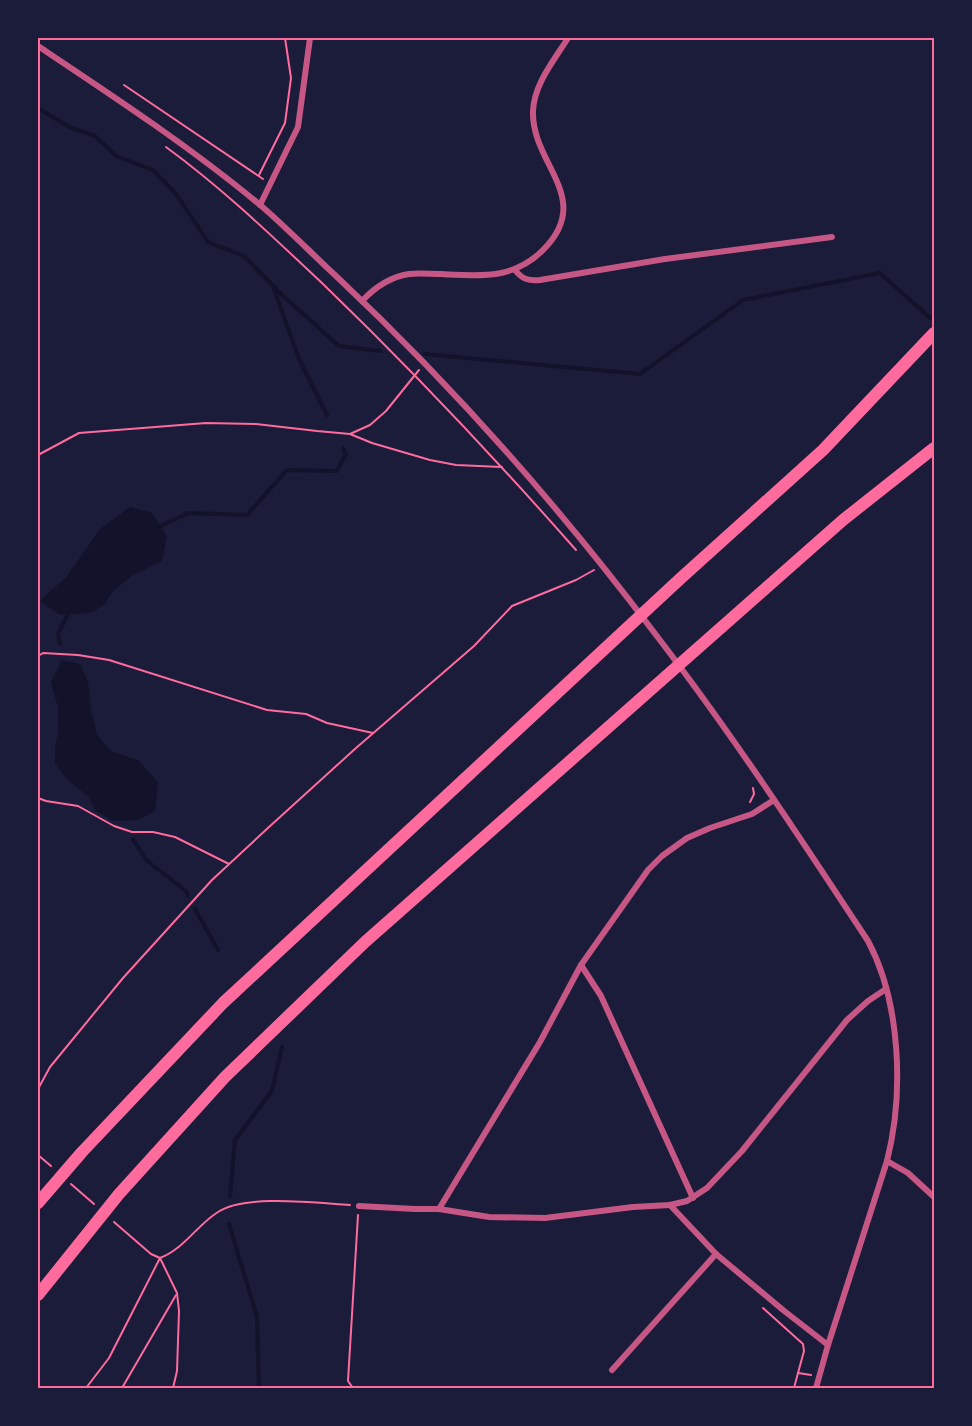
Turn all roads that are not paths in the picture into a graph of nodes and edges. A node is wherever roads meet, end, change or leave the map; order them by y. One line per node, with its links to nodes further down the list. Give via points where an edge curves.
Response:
1 (310, 38): 4 (street, via 298,127)
2 (568, 38): 6 (street, via 539,87 533,109 539,140 562,195 563,216 544,250)
3 (38, 46): 4 (street, via 124,103)
4 (260, 205): 7 (street)
5 (832, 237): 6 (street, via 540,280 522,278)
6 (515, 270): 7 (street, via 482,276 409,274 382,284)
7 (362, 301): 10 (street, via 473,414 601,564 683,670)
8 (934, 333): 16 (highway, via 823,450 223,1003 81,1152)
9 (934, 448): 21 (highway, via 843,520 365,942 225,1077 119,1194)
10 (774, 800): 11 (street, via 752,814 694,834 654,863); 12 (street, via 868,941)
11 (581, 965): 15 (street, via 601,996); 19 (street, via 549,1027)
12 (886, 989): 13 (street, via 895,1038 897,1085); 15 (street, via 847,1020 742,1151)
13 (887, 1161): 14 (street, via 908,1173); 22 (street)
14 (934, 1197)
15 (693, 1198): 17 (street)
16 (38, 1203)
17 (670, 1205): 19 (street, via 536,1218); 20 (street)
18 (359, 1206): 19 (street)
19 (439, 1209)
20 (717, 1254): 22 (street); 23 (street)
21 (38, 1295)
22 (828, 1345): 24 (street)
23 (612, 1370)
24 (816, 1389)

